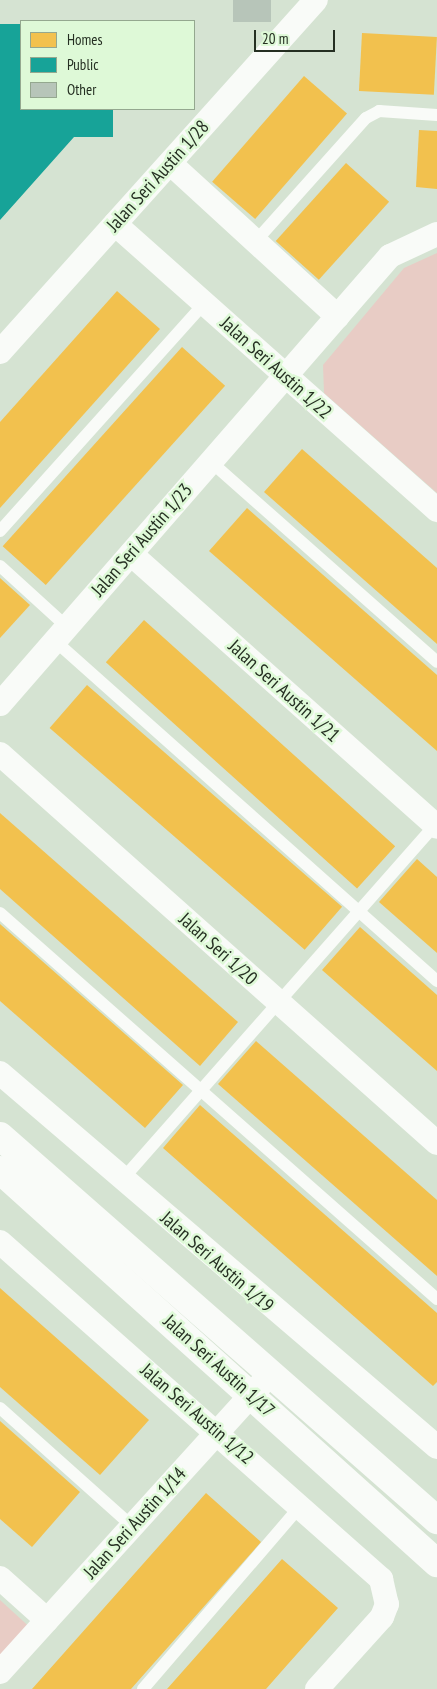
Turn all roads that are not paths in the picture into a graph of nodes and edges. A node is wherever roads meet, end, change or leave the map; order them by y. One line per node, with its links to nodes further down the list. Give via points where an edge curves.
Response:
1 (316, 0): 3 (street, Jalan Seri Austin 1/28)
2 (437, 115): 6 (lane, via 379,111 366,118)
3 (171, 164): 4 (street, Jalan Seri Austin 1/28); 6 (street)
4 (115, 224): 7 (street, Jalan Seri Austin 1/22); 9 (street, Jalan Seri Austin 1/28)
5 (437, 234): 8 (street, Jalan Seri Austin 1/23, via 390,256)
6 (255, 242): 8 (street)
7 (204, 304): 10 (street, Jalan Seri Austin 1/22); 13 (lane)
8 (338, 317): 10 (street, Jalan Seri Austin 1/23)
9 (0, 352)
10 (285, 376): 11 (street, Jalan Seri Austin 1/23); 12 (street, Jalan Seri Austin 1/22)
11 (210, 461): 14 (street, Jalan Seri Austin 1/23); 17 (lane)
12 (437, 510)
13 (0, 531)
14 (131, 554): 16 (street, Jalan Seri Austin 1/23); 20 (street, Jalan Seri Austin 1/21)
15 (0, 566): 16 (lane)
16 (60, 634): 18 (street, Jalan Seri Austin 1/23); 21 (lane)
17 (437, 662)
18 (0, 704)
19 (0, 754): 24 (street, Jalan Seri 1/20)
20 (436, 825): 21 (lane)
21 (358, 911): 23 (lane); 24 (lane)
22 (0, 913): 26 (lane)
23 (437, 981)
24 (278, 1002): 26 (lane); 28 (street, Jalan Seri 1/20)
25 (0, 1073): 30 (street, Jalan Seri Austin 1/19)
26 (201, 1090): 30 (lane); 32 (lane)
27 (0, 1136): 33 (street, Jalan Seri Austin 1/17)
28 (437, 1143)
29 (0, 1170): 34 (street, Jalan Seri Austin 1/17)
30 (122, 1181): 37 (street, Jalan Seri Austin 1/19)
31 (0, 1242): 36 (street, Jalan Seri Austin 1/12)
32 (437, 1299)
33 (270, 1374): 34 (street, Jalan Seri Austin 1/14); 39 (street, Jalan Seri Austin 1/17)
34 (251, 1396): 36 (street, Jalan Seri Austin 1/14); 41 (street, Jalan Seri Austin 1/17)
35 (0, 1408): 40 (lane)
36 (218, 1432): 38 (street, Jalan Seri Austin 1/12); 40 (street, Jalan Seri Austin 1/14)
37 (437, 1447)
38 (301, 1505): 45 (lane); 46 (street, Jalan Seri Austin 1/12, via 375,1570 386,1592 382,1617)
39 (437, 1520)
40 (132, 1526): 43 (street, Jalan Seri Austin 1/14)
41 (437, 1563)
42 (0, 1578): 43 (street)
43 (47, 1620): 44 (street, Jalan Seri Austin 1/14)
44 (0, 1672)
45 (144, 1689)
46 (317, 1689)

